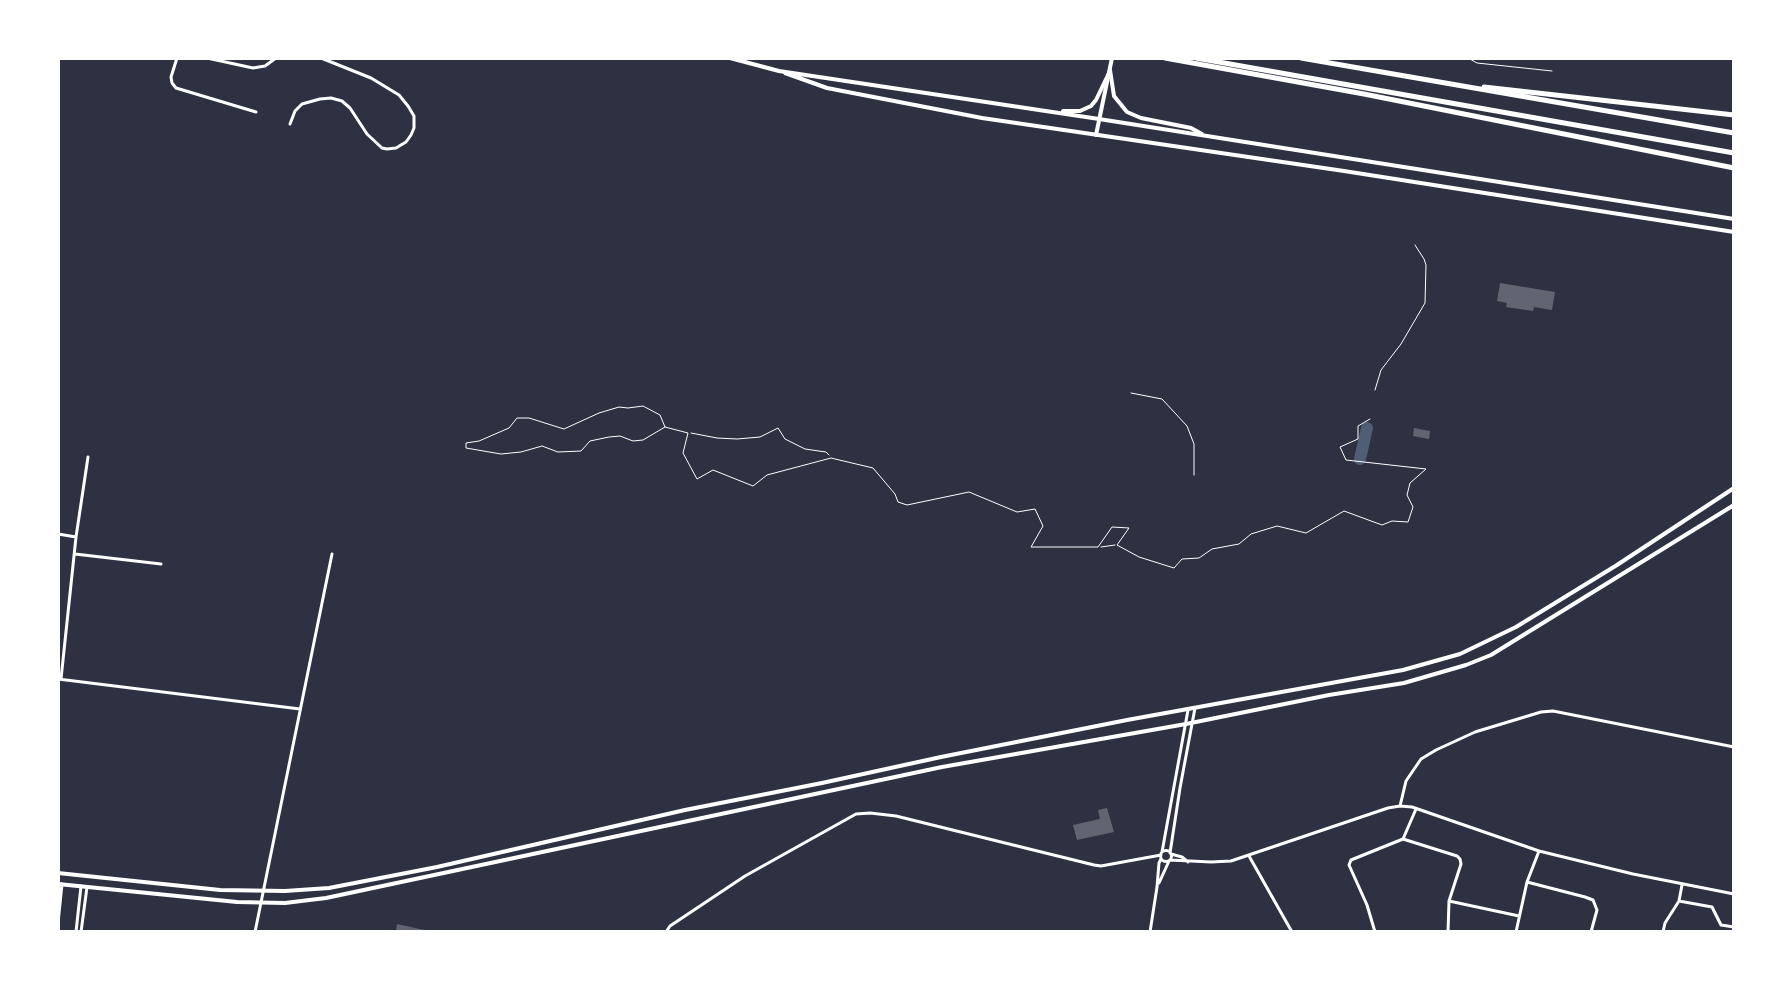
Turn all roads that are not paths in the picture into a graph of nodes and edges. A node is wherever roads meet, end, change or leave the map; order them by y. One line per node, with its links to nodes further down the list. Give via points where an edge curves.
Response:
1 (177, 58): 16 (street, via 171,77 176,88)
2 (207, 58): 3 (street, via 253,68)
3 (276, 58)
4 (321, 58): 19 (street, via 399,95 414,116 411,135 396,148 382,148 350,108 331,98 302,104)
5 (730, 58): 11 (main road)
6 (1112, 58): 10 (main road)
7 (1165, 58): 24 (highway)
8 (1196, 58): 23 (highway)
9 (1301, 58): 12 (highway)
10 (1110, 70): 15 (main road, via 1087,109); 18 (main road); 22 (main road, via 1114,96 1127,112)
11 (779, 71): 15 (main road); 21 (main road, via 880,99)
12 (1388, 73): 17 (highway); 20 (highway)
13 (58, 79): 14 (street)
14 (58, 89)
15 (1044, 110): 18 (main road)
16 (256, 112)
17 (1734, 115)
18 (1099, 119): 21 (main road); 22 (main road)
19 (290, 124)
20 (1734, 133)
21 (1096, 135): 26 (main road)
22 (1205, 136): 25 (main road)
23 (1734, 153)
24 (1734, 168)
25 (1734, 219)
26 (1734, 232)
27 (1415, 245): 28 (lane, via 1426,265 1425,303 1381,370)
28 (1375, 390)
29 (1131, 393): 31 (lane, via 1162,399 1187,426 1194,444)
30 (88, 457): 35 (street)
31 (1194, 475)
32 (1734, 488): 40 (main road, via 1516,627 1460,654 1403,670)
33 (1734, 505): 43 (main road, via 1491,655 1404,683)
34 (58, 534): 35 (street)
35 (76, 537): 36 (street)
36 (75, 554): 38 (street); 39 (street)
37 (332, 554): 41 (street)
38 (161, 564)
39 (59, 679): 41 (street)
40 (1195, 708): 42 (main road); 43 (street)
41 (301, 709): 58 (street)
42 (1188, 709): 43 (street); 58 (main road, via 685,810 364,882)
43 (1189, 723): 49 (street); 51 (street); 62 (main road, via 942,767 326,898)
44 (1734, 747): 45 (street, via 1541,712 1475,732 1421,759 1406,781)
45 (1400, 806): 46 (street); 50 (street)
46 (1417, 809): 47 (street); 48 (street)
47 (1403, 839): 60 (street, via 1460,859); 71 (street, via 1349,865)
48 (1539, 851): 53 (street); 55 (street)
49 (1161, 855): 51 (street, via 1167,851); 51 (street, via 1165,862); 57 (street); 68 (street, via 1101,866 896,816 856,814 745,876)
50 (1249, 856): 51 (street, via 1222,863); 70 (street)
51 (1170, 857): 57 (street)
52 (58, 873): 58 (main road)
53 (1527, 882): 63 (street); 74 (street, via 1593,900 1597,910)
54 (60, 884): 56 (main road); 64 (street)
55 (1682, 885): 59 (street); 61 (street)
56 (84, 887): 62 (main road); 66 (street)
57 (1157, 887): 69 (street)
58 (263, 891): 62 (street)
59 (1734, 894)
60 (1449, 901): 63 (street); 72 (street)
61 (1679, 901): 65 (street, via 1710,906 1721,925); 75 (street)
62 (261, 903): 67 (street)
63 (1519, 916): 73 (street)
64 (58, 923)
65 (1734, 927)
66 (79, 932)
67 (255, 932)
68 (666, 932)
69 (1150, 932)
70 (1292, 932)
71 (1375, 932)
72 (1448, 932)
73 (1516, 932)
74 (1591, 932)
75 (1663, 932)

